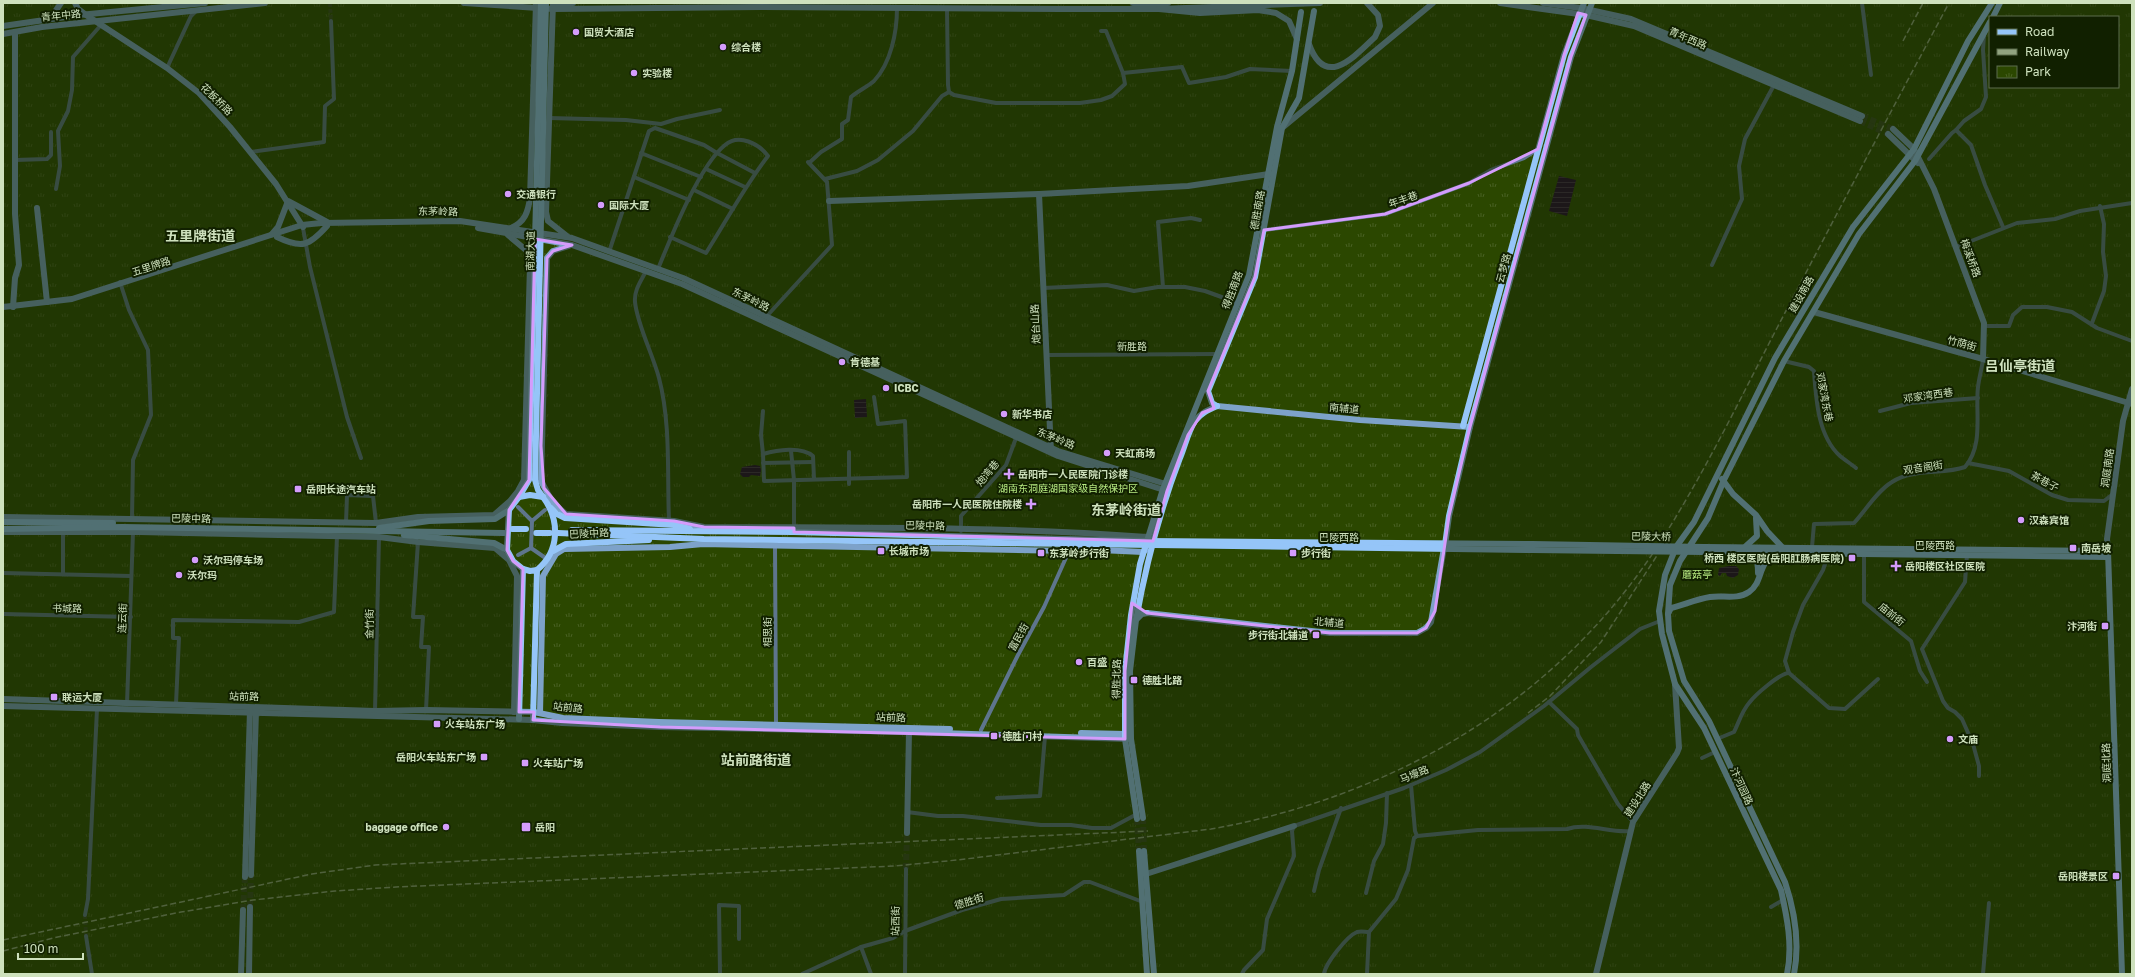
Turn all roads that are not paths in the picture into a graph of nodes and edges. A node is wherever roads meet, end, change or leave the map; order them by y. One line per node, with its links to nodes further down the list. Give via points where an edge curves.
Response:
1 (61, 3): 32 (main road)
2 (75, 3): 30 (main road, 花板桥路)
3 (205, 3): 30 (main road, 青年中路)
4 (265, 3): 26 (main road, 青年中路)
5 (464, 3): 21 (main road)
6 (573, 3): 19 (main road)
7 (1133, 3): 8 (main road)
8 (1163, 3): 9 (main road)
9 (1168, 3)
10 (1320, 3): 25 (main road, bridge)
11 (1367, 3): 42 (main road, via 1378,15 1378,32 1375,38 1343,65 1333,68 1322,64 1314,56)
12 (1433, 3): 51 (main road)
13 (1500, 3): 24 (main road, 青年西路)
14 (1543, 3): 24 (main road, 青年西路)
15 (1592, 3): 29 (main road, 云梦路)
16 (1862, 3): 46 (street)
17 (1992, 3): 58 (main road, 建设南路, via 1968,42)
18 (2000, 3): 31 (main road)
19 (554, 5): 20 (main road); 21 (main road); 50 (main road)
20 (784, 5): 22 (main road)
21 (541, 6): 85 (main road, via 529,209 523,220); 89 (main road, 南湖大道)
22 (897, 8): 23 (main road); 69 (street, via 885,67 874,81 851,97 848,120 842,124 842,139 808,162)
23 (947, 8): 25 (main road); 48 (street)
24 (1581, 8): 29 (main road, 青年西路); 56 (main road, via 1564,54)
25 (1159, 9): 41 (main road, via 1200,13 1258,10 1276,13 1289,21)
26 (197, 10): 34 (main road, 青年中路); 43 (street, via 191,16)
27 (1314, 11): 42 (main road, 德胜南路)
28 (1301, 12): 41 (main road, 得胜南路)
29 (1587, 12): 47 (main road, 青年西路, via 1634,26); 47 (main road, 青年西路, via 1631,19 1861,118); 124 (main road, 云梦路, via 1571,57)
30 (86, 15): 32 (main road, 青年中路); 34 (main road, 花板桥路)
31 (1994, 16)
32 (50, 19): 36 (main road, 青年中路)
33 (331, 21): 57 (street, via 334,99 326,106 324,142)
34 (99, 24): 38 (main road, 青年中路); 43 (main road, 花板桥路); 71 (street, via 73,57 72,90 68,111 58,131 60,166)
35 (1989, 24): 40 (main road, 建设南路)
36 (3, 26)
37 (1101, 30): 45 (street, via 1106,31)
38 (15, 32): 39 (main road, 青年中路); 63 (main road)
39 (3, 34)
40 (1984, 34): 53 (street, via 1986,97 1981,109); 61 (main road, 建设南路)
41 (1297, 39): 44 (main road, 得胜南路)
42 (1309, 44): 51 (main road, 德胜南路, via 1299,98)
43 (167, 68): 57 (main road, 花板桥路, via 200,93)
44 (1292, 71): 45 (street, via 1250,69 1226,77 1189,84 1182,67); 66 (main road, 得胜南路)
45 (1123, 73): 48 (street, via 1125,84 1112,96 1089,102 996,103)
46 (1871, 75)
47 (1774, 85): 95 (street, via 1744,139 1739,166 1742,199)
48 (949, 92): 69 (street, via 942,96 913,131 878,160 856,171)
49 (720, 110): 50 (street, via 660,124 626,120)
50 (549, 118): 91 (main road, via 546,212 548,221 554,228)
51 (1282, 128): 86 (main road, 德胜南路)
52 (1892, 129): 58 (main road)
53 (1956, 130): 62 (street); 84 (street, via 1971,145)
54 (51, 132): 63 (street, via 51,155 47,159)
55 (1888, 134): 58 (main road)
56 (1538, 149): 86 (street, 年丰巷, via 1524,158 1490,170 1469,183 1384,214); 123 (main road)
57 (251, 152): 75 (main road, 花板桥路)
58 (1912, 152): 61 (main road); 136 (main road, 建设南路, via 1853,227 1827,269 1775,358)
59 (641, 153): 60 (street, via 649,131 655,128 704,144); 67 (street); 68 (street)
60 (717, 154): 64 (street); 65 (street); 65 (street, via 726,144 736,140 750,142 768,156)
61 (1917, 158): 93 (main road, 梅溪桥路, via 1934,189); 106 (main road, 建设南路, via 1859,234)
62 (1929, 159)
63 (15, 160): 104 (main road, via 15,214 19,266 15,278)
64 (706, 169): 68 (street); 70 (street)
65 (755, 173): 70 (street)
66 (1268, 174): 73 (main road, via 1188,186); 102 (main road, 得胜南路, via 1249,275)
67 (634, 177): 74 (street); 94 (street)
68 (701, 177): 72 (street)
69 (825, 180): 76 (street, via 828,182)
70 (745, 187): 80 (street)
71 (56, 189)
72 (694, 190): 74 (street); 80 (street)
73 (1038, 194): 76 (main road); 100 (main road, 炮台山路)
74 (689, 200): 90 (street)
75 (288, 201): 82 (main road); 83 (main road, 花板桥路); 88 (main road)
76 (829, 201): 107 (street, via 832,245)
77 (2132, 203): 78 (street)
78 (2100, 206): 84 (street, via 2055,220 2017,222); 108 (street, via 2104,224 2102,252 2106,276 2104,291)
79 (37, 208): 101 (main road)
80 (733, 209): 90 (street, via 706,253)
81 (1200, 220): 99 (street, via 1191,218 1158,222)
82 (327, 224): 83 (main road, 东茅岭路); 85 (main road, 东茅岭路, via 440,220); 87 (main road, 东茅岭路, via 440,223); 92 (main road, via 313,242)
83 (303, 227): 88 (main road, 五里牌路); 92 (street)
84 (2003, 227): 93 (street)
85 (511, 228): 89 (main road, 东茅岭路)
86 (1264, 230): 120 (main road, 德胜南路, via 1255,277 1208,391 1212,403)
87 (503, 232): 89 (main road, 东茅岭路); 158 (main road, via 523,246 530,265 524,480 518,492 494,514 418,517)
88 (274, 236): 92 (main road, via 293,244); 98 (main road, 五里牌路)
89 (538, 236): 91 (main road, 东茅岭路); 115 (main road, 南湖大道)
90 (670, 237): 96 (street)
91 (572, 242): 94 (main road, 东茅岭路); 97 (main road, 东茅岭路); 153 (main road, via 553,250 547,258 541,481 554,503 566,514)
92 (305, 243): 130 (street, via 347,417)
93 (1956, 247): 109 (main road, 梅溪桥路)
94 (609, 252): 96 (main road, 东茅岭路)
95 (1712, 265)
96 (658, 269): 107 (main road, 东茅岭路, via 683,278)
97 (646, 271): 125 (main road, 东茅岭路, via 682,284); 153 (street, via 636,291 636,307 659,377 666,418)
98 (121, 284): 101 (main road, 五里牌路, via 72,299); 105 (main road, 五里牌路, via 73,303); 151 (street, via 129,310 148,350 152,415 133,460)
99 (1163, 287): 100 (street, via 1134,291 1107,285); 102 (street, via 1185,286)
100 (1043, 288): 112 (main road, 炮台山路)
101 (47, 302): 104 (main road, 五里牌路)
102 (1238, 303): 111 (main road, 得胜南路)
103 (3, 307): 104 (main road, 五里牌路)
104 (13, 307)
105 (3, 311)
106 (1814, 312): 113 (main road, 竹荫街); 114 (main road, 建设南路)
107 (766, 318): 126 (main road, 东茅岭路)
108 (2092, 323): 109 (street, via 2072,312 2028,306 2017,310 2009,326); 110 (street, via 2097,328)
109 (1984, 326): 113 (main road, 梅溪桥路)
110 (2132, 340)
111 (1217, 354): 112 (street, 新胜路); 142 (main road, 得胜南路)
112 (1047, 355): 126 (main road, 炮台山路)
113 (1983, 359): 118 (street); 119 (main road, 竹荫街)
114 (1784, 361): 135 (street, 邓家湾东巷, via 1814,371 1818,408 1827,440 1841,457); 140 (main road, 建设南路)
115 (534, 378): 144 (main road, 巴陵中路, via 529,480); 145 (main road, 南湖大道, via 535,480)
116 (2132, 389): 119 (main road, 洞庭南路)
117 (874, 397): 138 (street, via 878,424 905,421 907,477)
118 (1978, 398): 122 (street, 邓家湾西巷, via 1911,404); 134 (street, via 1976,442)
119 (2130, 403): 143 (main road, 洞庭南路, via 2123,421)
120 (1217, 406): 123 (main road, 南辅道, via 1360,420); 142 (main road, 得胜南路, via 1202,413 1194,422)
121 (763, 411): 129 (street)
122 (1880, 411)
123 (1463, 426): 124 (main road, 南辅道)
124 (1470, 427): 176 (main road, 云梦路, via 1449,516)
125 (1016, 438): 126 (main road, 东茅岭路); 156 (street, 炮湾巷, via 1006,465 961,516)
126 (1051, 450): 142 (main road, 东茅岭路)
127 (791, 451): 129 (street, via 772,451); 131 (street); 132 (street, via 806,451 813,456)
128 (848, 452): 138 (street)
129 (763, 454): 133 (street)
130 (361, 458)
131 (793, 462): 132 (street); 133 (street); 139 (street)
132 (813, 462): 137 (street)
133 (763, 463): 139 (street, via 764,480)
134 (1968, 463): 143 (street, 茶巷子, via 2009,471 2052,496 2068,500 2104,501); 179 (street, 观音阁街, via 1957,470 1914,475 1892,482 1854,523 1814,524)
135 (1856, 468)
136 (1716, 475): 140 (main road); 205 (main road, 建设南路, via 1694,522 1676,547 1665,575)
137 (814, 479): 138 (street); 139 (street)
138 (849, 479): 141 (street)
139 (794, 480): 159 (street)
140 (1724, 480): 149 (main road, via 1733,494); 208 (main road, 建设南路, via 1708,518 1680,561 1670,585)
141 (849, 484)
142 (1166, 487): 175 (main road, 得胜南路)
143 (2113, 494): 191 (main road, 洞庭南路)
144 (519, 497): 145 (main road); 148 (main road, 巴陵中路, bridge)
145 (543, 497): 147 (main road, 巴陵中路, bridge)
146 (518, 507): 152 (street)
147 (548, 509): 152 (street); 167 (main road, 巴陵中路, via 565,518 674,525); 185 (main road, bridge, via 554,525)
148 (509, 510): 158 (main road, 巴陵中路, via 495,519 429,522); 184 (main road, bridge)
149 (1756, 515): 183 (main road, via 1757,536); 187 (main road)
150 (3, 517): 151 (main road)
151 (132, 518): 155 (main road)
152 (532, 521): 180 (street, bridge)
153 (669, 521): 159 (main road, via 704,527)
154 (3, 522): 158 (main road, 巴陵中路)
155 (346, 523): 158 (main road); 158 (street, 金竹街, via 347,495 373,496)
156 (961, 529): 159 (main road); 169 (street, 炮湾巷); 175 (main road, via 1095,533)
157 (3, 530): 158 (main road, 巴陵中路, via 122,526); 160 (main road)
158 (378, 530): 161 (main road, 巴陵中路); 168 (main road); 172 (main road); 184 (main road, 巴陵中路, via 430,539 494,543); 225 (street, 金竹街)
159 (794, 530): 167 (main road, 巴陵中路); 169 (main road, 巴陵中路)
160 (63, 531): 165 (main road); 200 (street)
161 (504, 531)
162 (512, 531): 163 (main road)
163 (526, 531)
164 (536, 531): 166 (main road)
165 (132, 532): 168 (main road); 201 (street, 连云街)
166 (550, 532)
167 (703, 532): 170 (main road, 巴陵中路, via 559,532)
168 (337, 536): 219 (street, via 334,612 299,622 173,620 173,638 179,638)
169 (961, 536): 175 (main road, 巴陵中路)
170 (704, 539): 174 (main road, 巴陵中路); 185 (main road, 巴陵中路, via 566,544)
171 (861, 541): 173 (main road, 巴陵中路); 174 (main road, 巴陵中路); 177 (main road)
172 (418, 542): 224 (street, via 414,617 423,617 421,646 429,647); 226 (main road, via 495,548 513,567 517,576)
173 (899, 542): 175 (main road, 巴陵中路); 181 (main road)
174 (775, 543): 177 (main road); 227 (main road, via 569,548 561,551 543,576); 230 (street, 相思街)
175 (1147, 544): 176 (main road, 巴陵西路); 186 (main road); 196 (main road, 得胜北路); 204 (main road, 得胜南路)
176 (1445, 545): 178 (main road, 巴陵西路); 206 (main road, 北辅道, via 1431,622 1417,633 1330,633)
177 (872, 547): 181 (main road)
178 (1532, 547): 183 (main road, 巴陵大桥, bridge)
179 (1812, 547): 187 (main road, 巴陵西路); 191 (main road, 巴陵西路)
180 (531, 548): 192 (street); 195 (street)
181 (905, 548): 188 (main road)
182 (1769, 548): 183 (main road, 巴陵大桥); 187 (main road, 巴陵西路)
183 (1746, 549): 189 (main road, 巴陵大桥); 202 (main road, via 1757,560)
184 (507, 550): 197 (main road, bridge, via 513,561)
185 (553, 551): 198 (main road, bridge)
186 (1126, 551): 188 (main road, via 1078,549); 196 (main road, via 1135,554)
187 (1784, 551): 189 (main road, 巴陵西路); 190 (main road, 巴陵西路); 202 (main road, via 1769,557 1762,565)
188 (1069, 552): 231 (street, 富民街)
189 (1762, 553)
190 (1828, 554): 193 (main road, 巴陵西路); 213 (street, via 1823,570 1803,605 1792,632 1785,662)
191 (2107, 554): 194 (main road, 巴陵西路); 283 (main road, 洞庭北路)
192 (518, 555)
193 (1864, 555): 194 (main road, 巴陵西路); 215 (street, 庙前街, via 1864,602 1911,641 1920,671)
194 (1966, 555): 238 (street, via 1965,582 1922,649 1943,701 1962,719 1973,744)
195 (544, 557)
196 (1140, 564): 203 (main road, 得胜北路)
197 (523, 569): 198 (main road); 226 (main road)
198 (537, 570): 227 (main road)
199 (3, 573): 200 (street)
200 (63, 574): 201 (street)
201 (131, 576): 209 (street, 连云街)
202 (1757, 585): 208 (main road, via 1735,597 1710,597 1671,608)
203 (1135, 593): 204 (main road); 212 (main road, 得胜北路)
204 (1139, 603): 206 (main road); 210 (main road, 得胜南路)
205 (1659, 611): 211 (main road, 汴河园路)
206 (1147, 613): 210 (main road)
207 (3, 614): 209 (street, 书城路)
208 (1668, 614): 235 (main road, 汴河园路, via 1669,631 1684,681)
209 (131, 617): 220 (street, 连云街)
210 (1136, 620): 212 (main road); 234 (main road, via 1130,671)
211 (1660, 621): 216 (main road, 汴河园路); 218 (street, 马壕路, via 1640,629)
212 (1130, 627): 234 (main road, 得胜北路, via 1125,671)
213 (1789, 673): 214 (street, via 1834,710 1845,709); 235 (street, via 1784,673 1749,703 1734,732)
214 (1878, 679)
215 (1927, 682)
216 (1675, 684): 236 (main road, 汴河园路, via 1704,728); 245 (main road, 建设北路, via 1679,748)
217 (3, 700): 220 (main road, 站前路, via 79,701)
218 (1548, 702): 239 (street, 马壕路, via 1480,752); 245 (street, via 1576,729 1618,804)
219 (176, 704): 220 (main road, 站前路); 223 (main road, 站前路)
220 (127, 705)
221 (3, 706): 222 (main road, 站前路)
222 (97, 709): 223 (main road, 站前路); 261 (street, via 88,899)
223 (253, 710): 225 (main road, 站前路); 228 (main road, 站前路); 252 (main road)
224 (426, 710): 225 (main road, 站前路); 226 (main road, 站前路)
225 (375, 711)
226 (517, 712): 227 (main road, 站前路); 228 (main road)
227 (537, 713): 229 (main road); 230 (main road, 站前路, via 563,718)
228 (519, 719): 229 (main road, 站前路)
229 (533, 720): 232 (main road, 站前路, via 660,727)
230 (776, 724): 231 (main road, 站前路)
231 (981, 730): 234 (main road, 站前路)
232 (909, 732): 233 (main road, 站前路); 243 (main road)
233 (1045, 736): 234 (main road, 站前路); 241 (street, via 1040,796)
234 (1128, 737): 244 (main road)
235 (1717, 739): 281 (main road, 汴河园路, via 1785,882 1795,921 1797,944)
236 (1715, 752): 237 (street); 255 (main road, 汴河园路, via 1781,890)
237 (1702, 758)
238 (1979, 776)
239 (1411, 785): 240 (street, 马壕路); 249 (street)
240 (1387, 794): 242 (street, 马壕路); 254 (street, via 1383,844 1374,861)
241 (998, 798)
242 (1341, 808): 246 (street, 马壕路); 253 (street)
243 (907, 812): 244 (street, via 1092,828 1111,828); 248 (main road)
244 (1139, 817)
245 (1633, 822): 247 (main road, 建设北路)
246 (1294, 826): 251 (main road); 276 (street, via 1294,856 1267,919 1263,950)
247 (1630, 831): 249 (street, via 1617,832 1575,826 1567,829 1478,830); 279 (main road, 建设北路)
248 (907, 833)
249 (1417, 836): 263 (street, via 1414,838 1408,870 1396,899)
250 (906, 869): 262 (street, 站西街)
251 (1146, 874): 256 (main road, via 1142,851); 275 (main road)
252 (248, 876)
253 (1314, 891)
254 (1366, 893)
255 (1783, 900): 258 (street); 280 (main road, 汴河园路, via 1788,931)
256 (1143, 902): 262 (street, 德胜街, via 1098,884 1084,882 1064,896 1001,899); 274 (main road)
257 (1989, 903): 282 (street)
258 (1770, 906)
259 (250, 907): 269 (main road)
260 (243, 910): 268 (main road)
261 (85, 915)
262 (905, 931): 266 (street, 德胜街, via 893,938); 273 (street, 站西街)
263 (1369, 932): 277 (street, via 1355,933 1345,942 1330,960); 278 (street)
264 (86, 936): 267 (street)
265 (740, 938): 270 (street, via 739,906 719,905)
266 (861, 947): 271 (street, 德胜街); 272 (street)
267 (92, 974)
268 (241, 974)
269 (249, 974)
270 (720, 974)
271 (802, 974)
272 (871, 974)
273 (905, 974)
274 (1147, 974)
275 (1154, 974)
276 (1242, 974)
277 (1324, 974)
278 (1367, 974)
279 (1596, 974)
280 (1787, 974)
281 (1794, 974)
282 (1984, 974)
283 (2121, 974)

